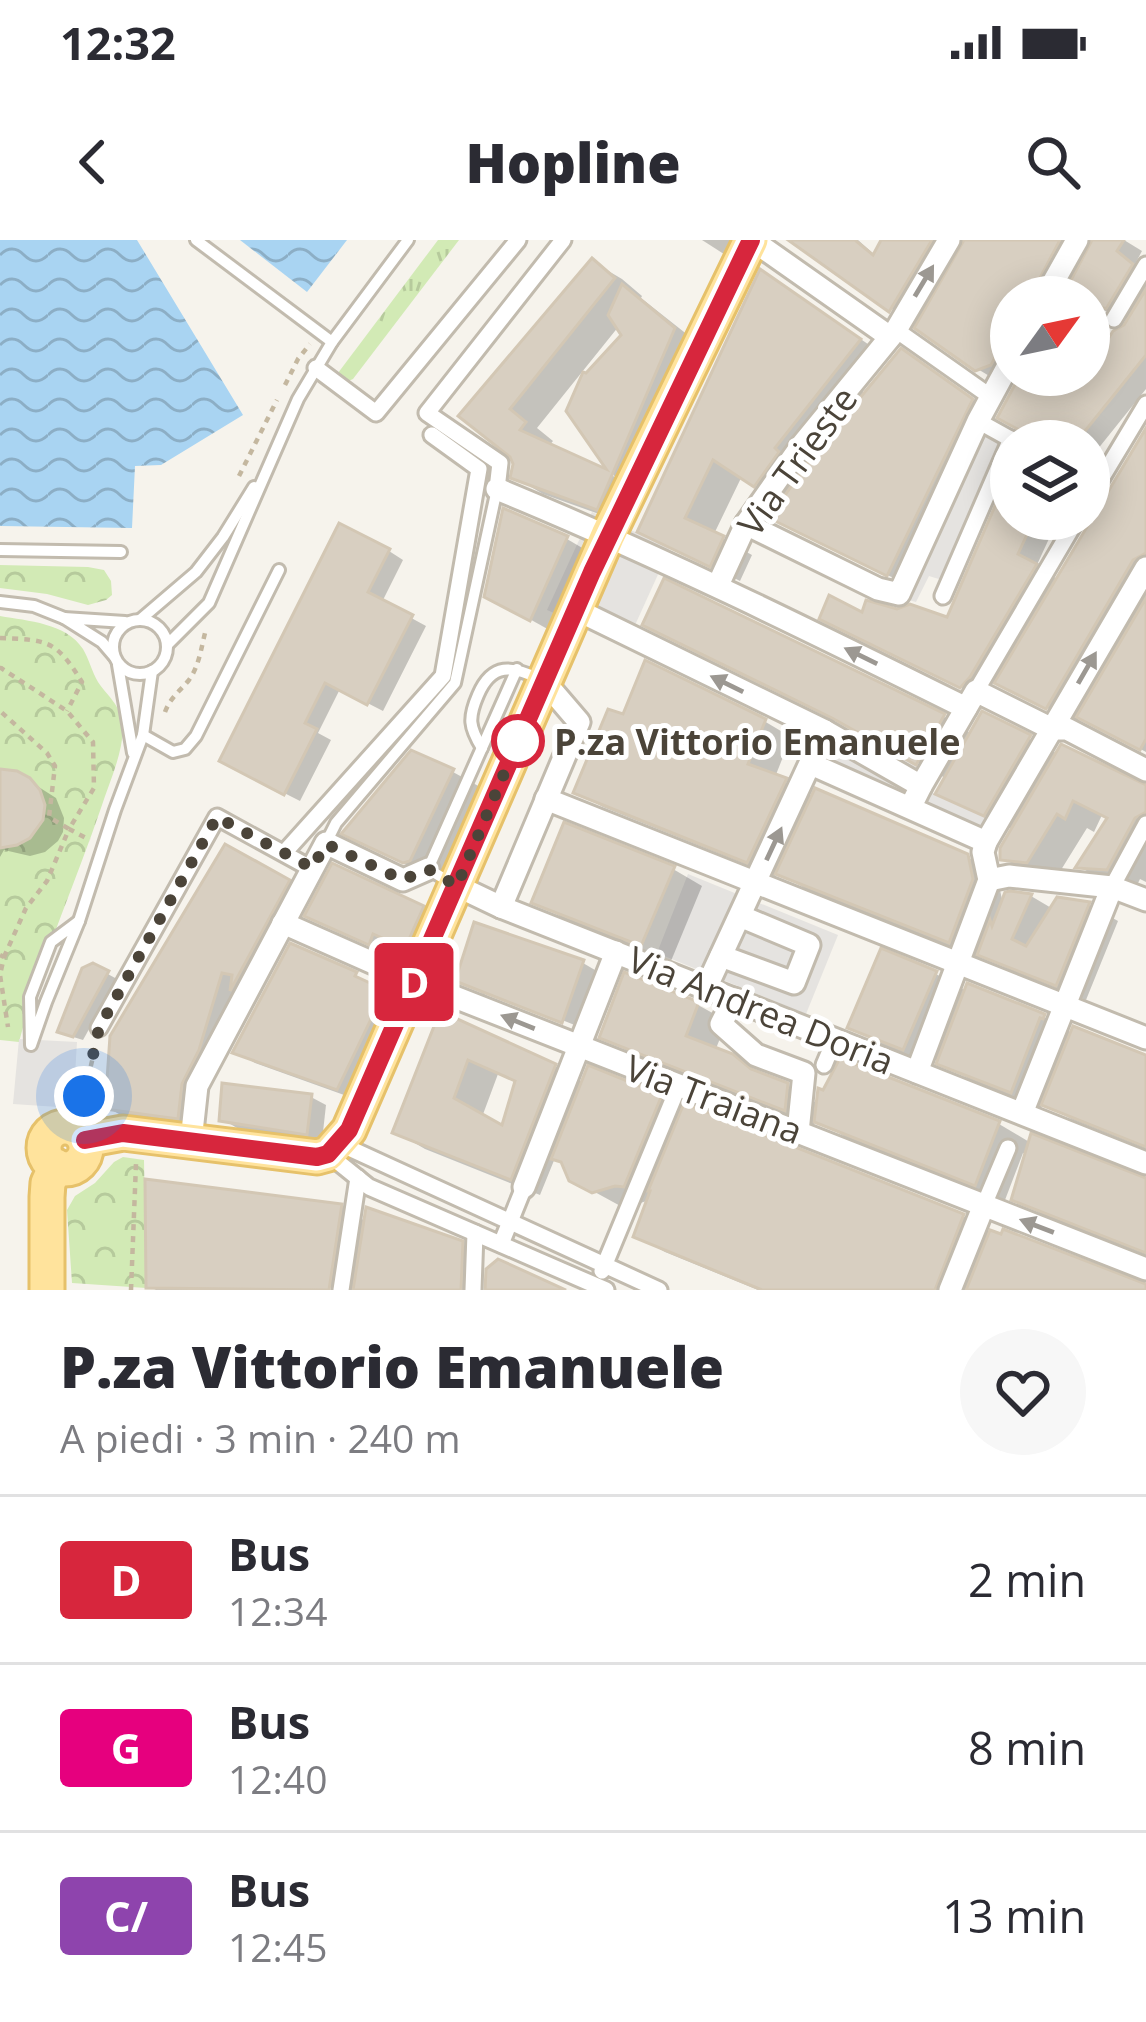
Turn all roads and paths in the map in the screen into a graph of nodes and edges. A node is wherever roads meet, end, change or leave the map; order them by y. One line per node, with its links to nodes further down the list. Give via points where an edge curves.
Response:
1 (196, 240): 12 (lane)
2 (408, 240): 12 (lane)
3 (518, 240): 13 (street, via 376,412)
4 (563, 240): 22 (street, via 427,413 500,463)
5 (752, 240): 11 (street); 25 (main road)
6 (949, 240): 11 (street, Via Trieste, one-way to 6)
7 (1067, 244): 9 (street)
8 (1146, 265): 10 (street)
9 (1054, 276)
10 (1114, 319)
11 (893, 333): 14 (street); 24 (street, Via Trieste)
12 (332, 342): 13 (lane)
13 (316, 368): 20 (lane)
14 (991, 397): 16 (street)
15 (1146, 404): 18 (street)
16 (978, 422): 17 (street); 24 (street, via 899,594)
17 (990, 428)
18 (1140, 429): 21 (street)
19 (432, 435): 60 (street, via 478,469 443,676)
20 (271, 459): 36 (lane, via 196,572); 38 (lane, via 208,603)
21 (1110, 471)
22 (497, 489): 25 (street); 58 (lane, via 455,683)
23 (990, 491): 32 (street)
24 (746, 524): 31 (street, Via Trieste)
25 (608, 535): 31 (street); 34 (main road)
26 (1065, 540): 43 (street)
27 (0, 550): 28 (lane)
28 (121, 552)
29 (1146, 568): 46 (street, one-way to 29)
30 (279, 570): 48 (lane, via 196,736 173,752)
31 (718, 585): 43 (street, one-way to 31)
32 (943, 596)
33 (0, 602): 35 (lane)
34 (575, 610): 40 (main road); 47 (street, one-way to 34)
35 (64, 618): 36 (lane); 39 (lane)
36 (135, 621): 38 (lane, via 161,630); 39 (lane, via 113,640)
37 (0, 638): 45 (path, via 40,640 64,653 82,682)
38 (167, 645): 42 (lane)
39 (116, 659): 42 (lane, via 137,674); 50 (lane)
40 (540, 661): 49 (lane); 49 (lane, via 484,680 468,717); 54 (street, via 579,722); 62 (main road)
41 (0, 668): 45 (path)
42 (152, 671): 48 (lane)
43 (971, 700): 46 (street); 53 (street)
44 (0, 711): 56 (path, via 55,766 49,817)
45 (67, 711): 56 (path, via 93,742 94,788)
46 (1052, 729): 52 (street); 57 (street)
47 (825, 731): 51 (street); 53 (street)
48 (143, 735): 50 (lane)
49 (482, 748): 62 (lane)
50 (134, 756): 59 (lane)
51 (811, 764): 53 (street); 64 (street, one-way to 51)
52 (1146, 770)
53 (916, 796): 57 (street)
54 (546, 799): 64 (street); 67 (street)
55 (1146, 824): 65 (street)
56 (69, 830): 59 (path); 72 (path)
57 (986, 842): 63 (street)
58 (326, 844): 61 (street); 62 (street, via 403,880)
59 (103, 846): 69 (lane)
60 (284, 854): 61 (street); 80 (street, via 217,817)
61 (312, 868): 70 (street)
62 (442, 878): 67 (street, Via Andrea Doria); 75 (main road)
63 (989, 880): 65 (street); 74 (street)
64 (755, 883): 68 (street); 74 (street)
65 (1112, 886): 66 (street); 78 (street)
66 (1146, 900)
67 (501, 907): 71 (street, Via Andrea Doria)
68 (740, 916): 73 (street); 73 (street, via 809,945 794,983)
69 (80, 921): 69 (lane, via 51,942 30,997 31,1046)
70 (283, 923): 75 (street, Via Traiana); 90 (street, via 197,1086)
71 (616, 952): 76 (street, Via Andrea Doria); 83 (street)
72 (2, 956): 79 (path)
73 (721, 956): 76 (street)
74 (958, 965): 78 (street); 85 (street)
75 (414, 981): 83 (street, Via Traiana, one-way to 75); 92 (main road, via 349,1130)
76 (706, 988): 77 (street, Via Andrea Doria)
77 (734, 999): 82 (street, Via Andrea Doria); 89 (street, via 722,1024 756,1055 804,1073)
78 (1063, 1005): 81 (street); 88 (street)
79 (7, 1028)
80 (99, 1028): 87 (path)
81 (1146, 1038)
82 (835, 1039): 84 (street); 85 (street, Via Andrea Doria)
83 (579, 1046): 86 (street, Via Traiana); 96 (street)
84 (824, 1065)
85 (917, 1072): 88 (street, Via Andrea Doria)
86 (679, 1085): 89 (street, Via Traiana); 101 (street)
87 (84, 1096)
88 (1020, 1118): 94 (street, Via Andrea Doria)
89 (798, 1132): 97 (street, Via Traiana)
90 (191, 1141): 92 (main road, via 306,1157); 104 (main road, via 123,1133 85,1140 68,1127 50,1134 45,1153 56,1166 47,1197)
91 (1008, 1148): 97 (street)
92 (333, 1149): 95 (street); 98 (street)
93 (136, 1158): 105 (path)
94 (1146, 1162)
95 (358, 1178): 99 (street); 106 (street)
96 (524, 1187): 98 (street)
97 (984, 1205): 102 (street, Via Traiana, one-way to 97); 109 (street)
98 (510, 1222): 100 (street); 101 (street)
99 (476, 1233): 100 (street); 107 (street)
100 (501, 1244): 103 (street)
101 (604, 1265): 103 (street); 108 (street)
102 (1146, 1269)
103 (601, 1288)
104 (47, 1290)
105 (131, 1290)
106 (340, 1290)
107 (473, 1290)
108 (659, 1290)
109 (950, 1290)

